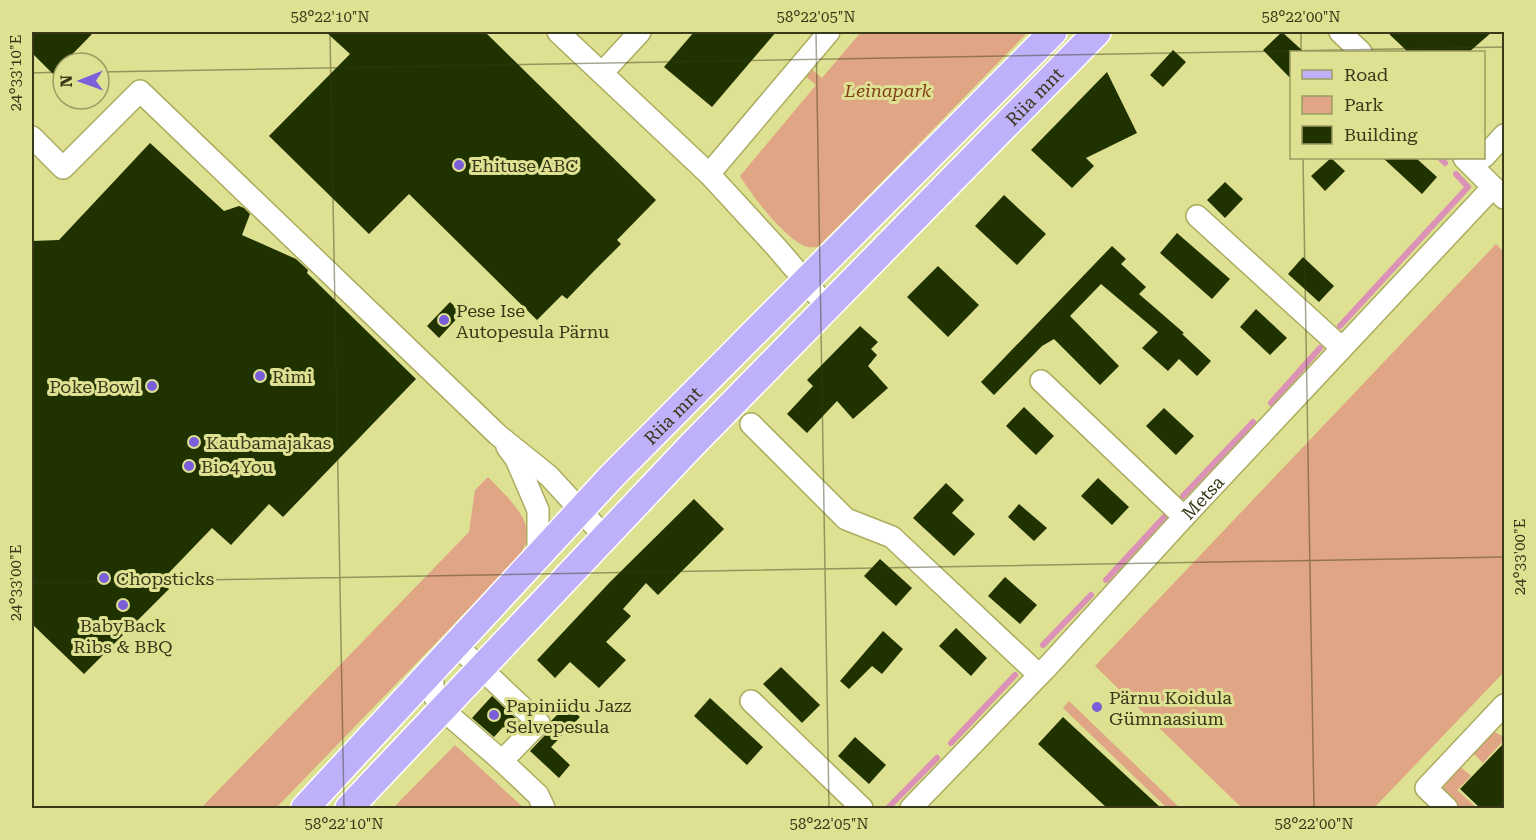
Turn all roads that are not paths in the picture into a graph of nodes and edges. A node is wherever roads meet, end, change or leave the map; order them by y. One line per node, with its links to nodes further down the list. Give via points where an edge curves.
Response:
1 (558, 32): 8 (street)
2 (640, 32): 8 (street)
3 (829, 32): 13 (street)
4 (1053, 32): 16 (main road, Riia mnt)
5 (1096, 32): 17 (main road, Riia mnt)
6 (1340, 32): 7 (street)
7 (1360, 51)
8 (602, 73): 13 (street)
9 (1504, 135): 11 (street)
10 (32, 137): 21 (street, via 63,168 140,91)
11 (1485, 152)
12 (1476, 160): 14 (street)
13 (709, 174): 16 (street)
14 (1499, 192): 18 (street, Metsa)
15 (1197, 216): 18 (street)
16 (806, 282): 17 (street); 22 (main road, Riia mnt)
17 (828, 308): 24 (main road, Riia mnt)
18 (1342, 348): 23 (street, Metsa)
19 (1041, 381): 23 (street)
20 (752, 424): 29 (street, via 846,519 892,537)
21 (498, 435): 22 (street, via 549,476); 25 (street, via 516,459 538,510)
22 (580, 510): 24 (street); 25 (main road, Riia mnt)
23 (1184, 517): 29 (street, Metsa)
24 (605, 537): 27 (main road, Riia mnt)
25 (538, 557): 26 (main road, Riia mnt)
26 (456, 645): 27 (street); 28 (main road, Riia mnt)
27 (480, 668): 32 (main road, Riia mnt); 33 (street, via 539,723)
28 (433, 669): 32 (street, via 433,694); 34 (main road, Riia mnt)
29 (1039, 675): 38 (street, Metsa)
30 (751, 701): 37 (street)
31 (1504, 705): 39 (street, via 1426,788)
32 (442, 709): 33 (street); 35 (main road, Riia mnt)
33 (502, 760): 36 (street, via 538,795)
34 (304, 808)
35 (349, 808)
36 (544, 808)
37 (862, 808)
38 (911, 808)
39 (1447, 808)

